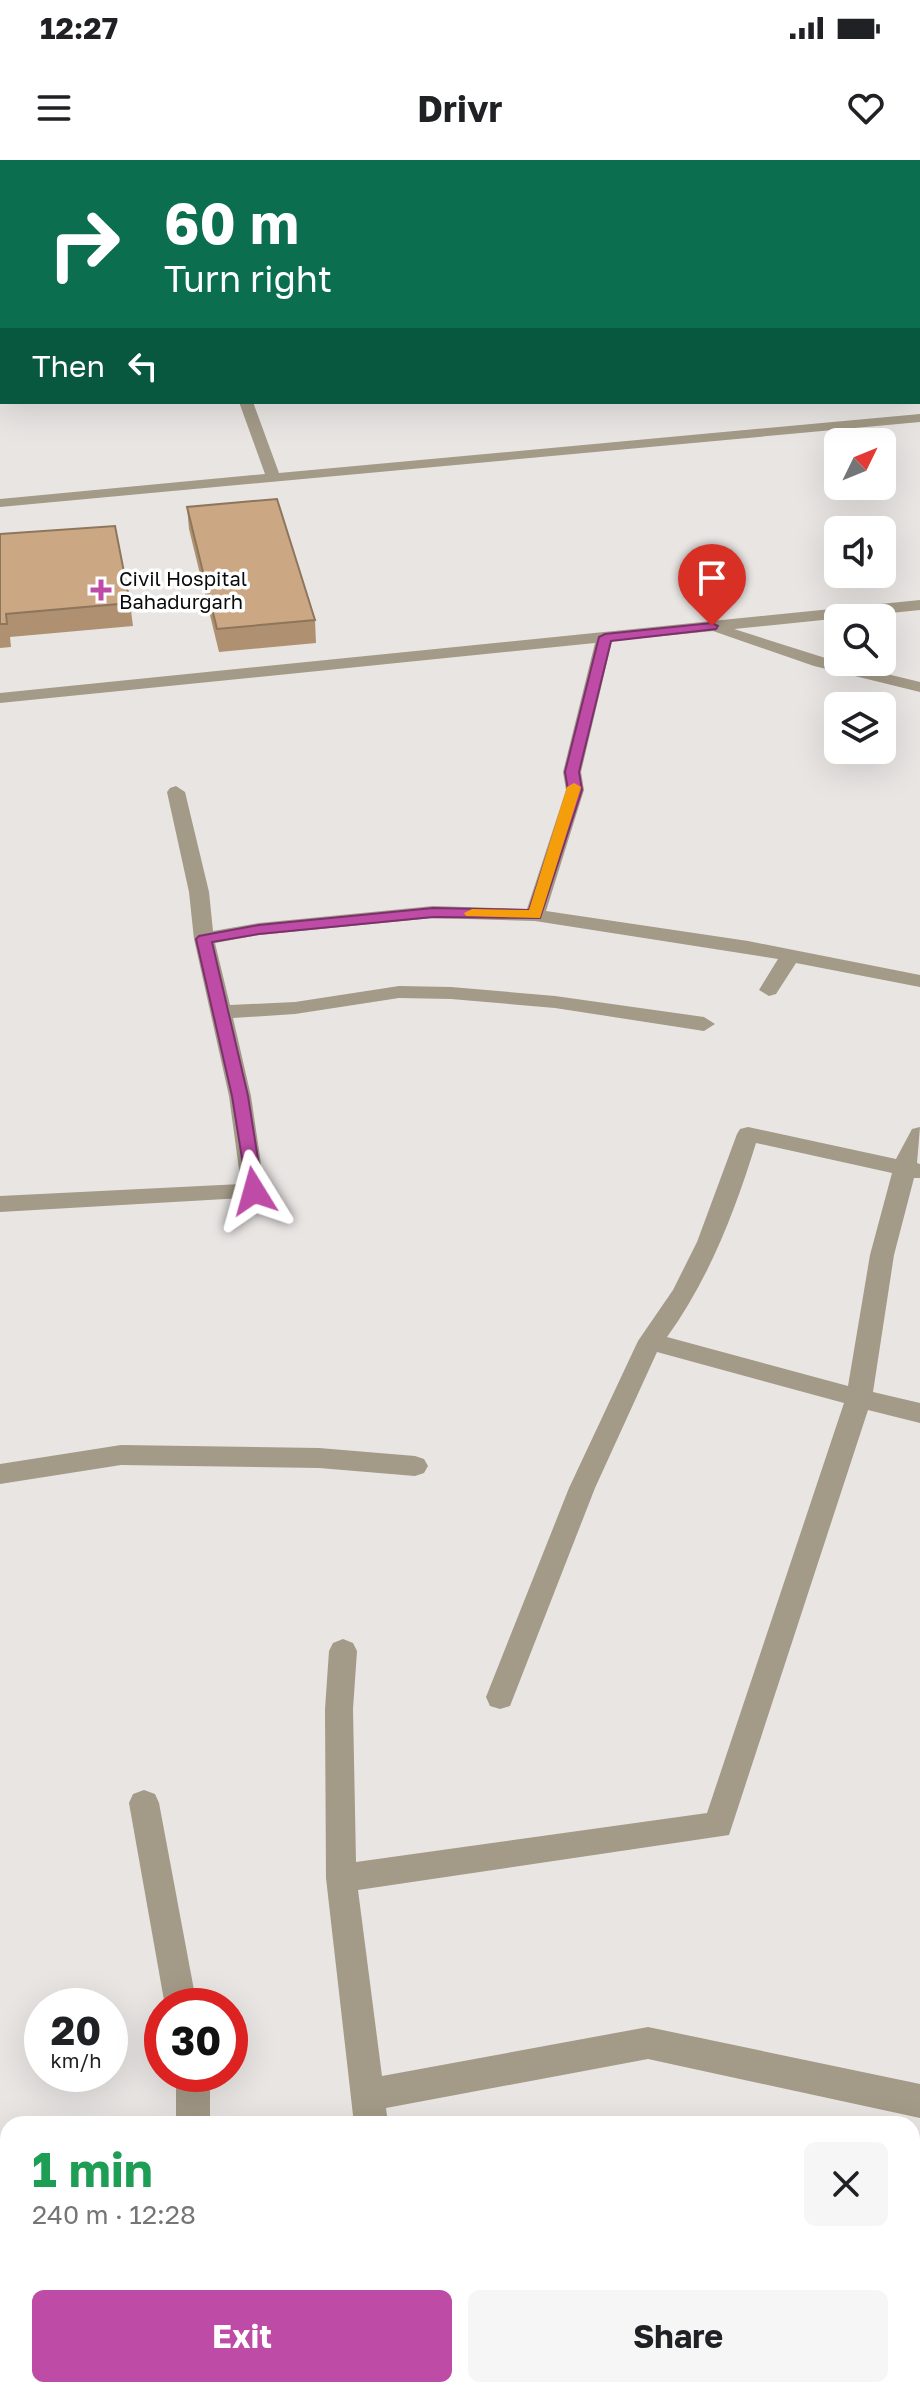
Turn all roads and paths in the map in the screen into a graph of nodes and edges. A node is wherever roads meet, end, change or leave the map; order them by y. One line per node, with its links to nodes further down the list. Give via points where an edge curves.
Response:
1 (247, 404): 3 (street)
2 (920, 418): 3 (street)
3 (274, 478): 4 (street)
4 (0, 503)
5 (920, 605): 6 (street)
6 (712, 626): 7 (street); 8 (street, via 820,662)
7 (605, 637): 9 (street); 11 (street, via 572,772 575,790)
8 (920, 687)
9 (0, 698)
10 (176, 792): 12 (street)
11 (535, 915): 12 (street, via 433,912); 13 (street)
12 (204, 939): 16 (street)
13 (790, 955): 14 (street); 15 (street)
14 (920, 981)
15 (769, 990)
16 (221, 1012): 17 (street, via 295,1008 399,992 451,993); 20 (street, via 254,1191)
17 (704, 1024)
18 (920, 1134): 19 (street)
19 (912, 1170): 21 (street, via 748,1134 705,1250 675,1311); 22 (street, via 882,1255)
20 (0, 1204)
21 (650, 1341): 22 (street); 27 (street, via 582,1488)
22 (859, 1398): 23 (street); 29 (street, via 718,1825)
23 (920, 1413)
24 (415, 1466): 25 (street, via 319,1458 121,1455)
25 (0, 1474)
26 (343, 1651): 29 (street)
27 (500, 1697)
28 (144, 1803): 30 (street)
29 (341, 1878): 33 (street)
30 (178, 1988)
31 (193, 2092): 34 (street)
32 (920, 2101): 33 (street, via 648,2043)
33 (369, 2109)
34 (193, 2116)

